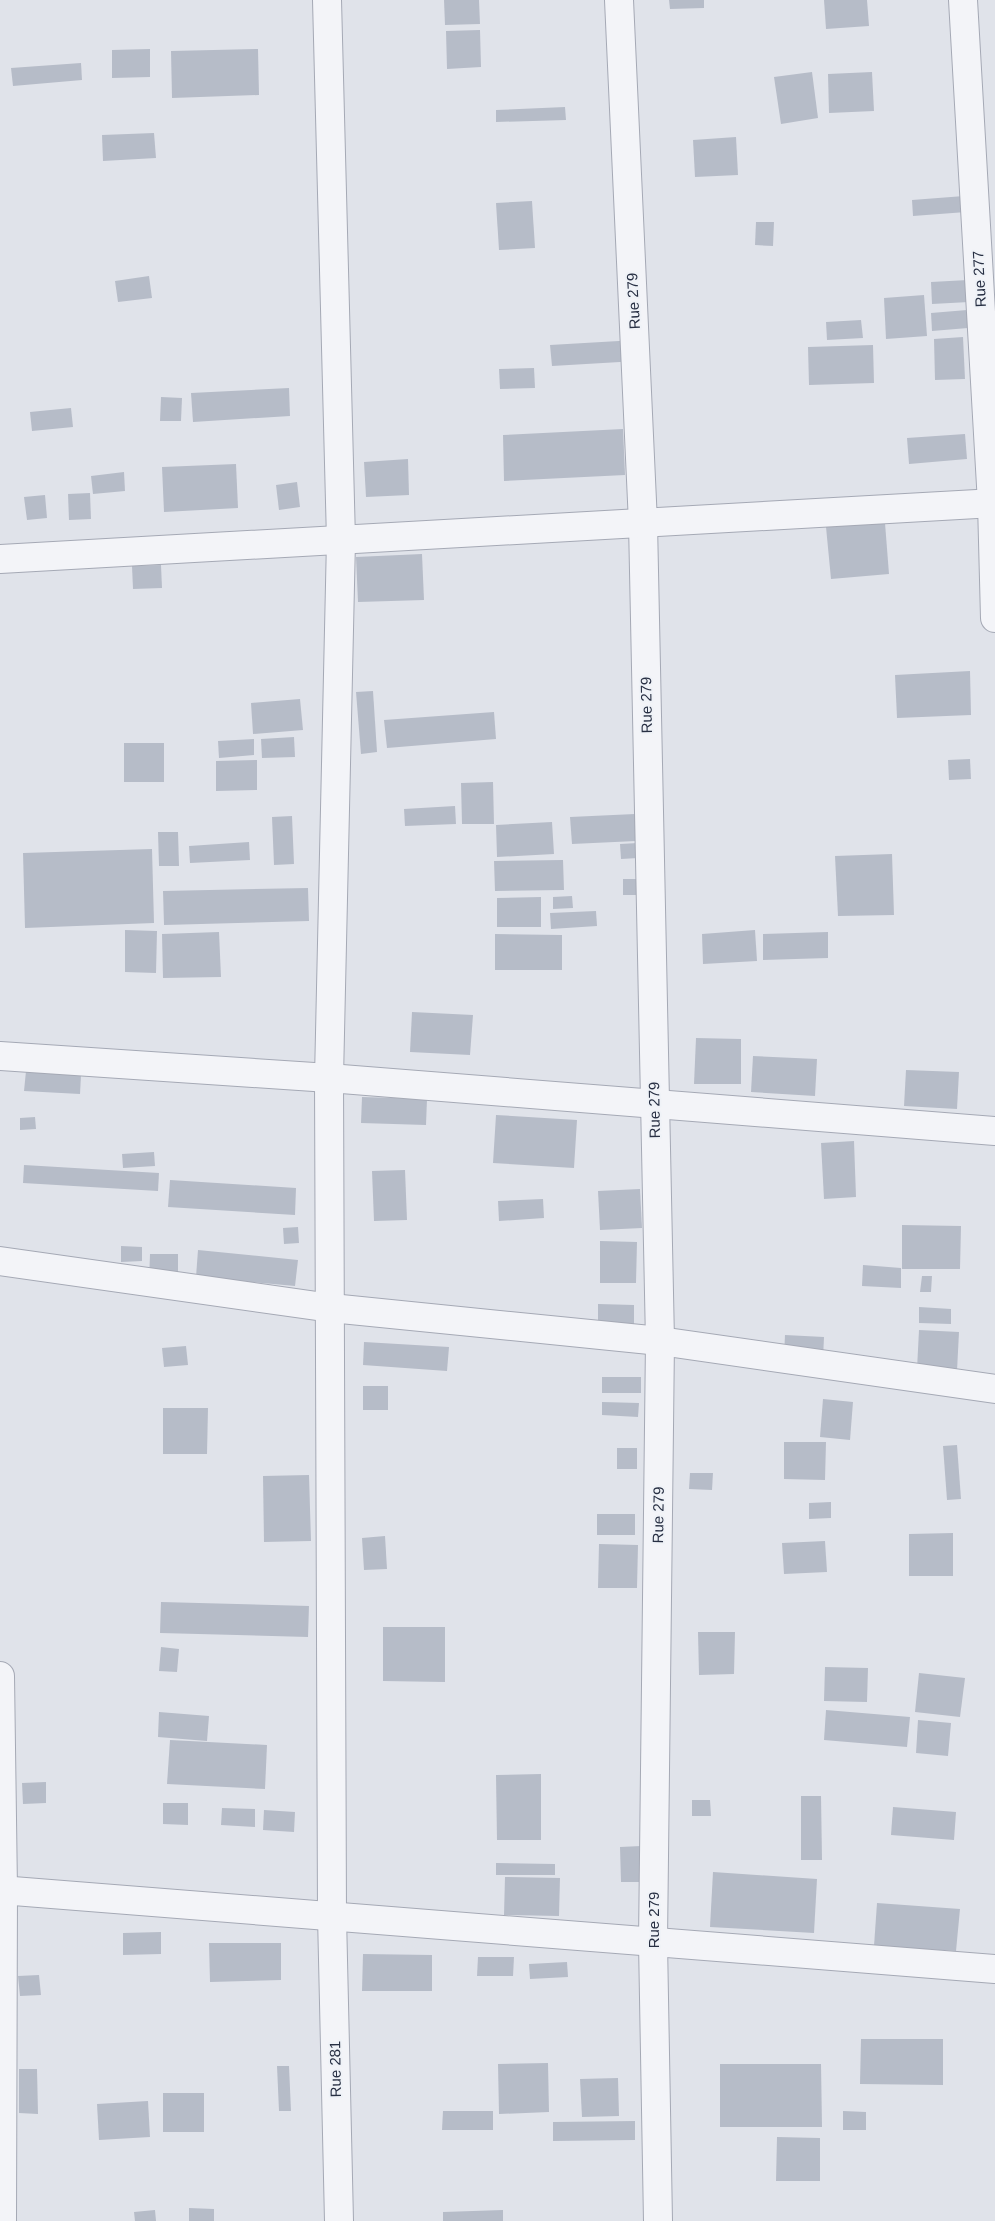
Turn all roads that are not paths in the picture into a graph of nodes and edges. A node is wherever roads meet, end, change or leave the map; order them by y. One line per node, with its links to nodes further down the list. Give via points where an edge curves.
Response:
1 (327, 0): 6 (street, Rue 281)
2 (619, 0): 5 (street, Rue 279)
3 (963, 0): 4 (street, Rue 277)
4 (994, 503): 5 (street); 8 (street, Rue 277)
5 (643, 523): 6 (street); 11 (street, Rue 279)
6 (341, 540): 7 (street); 10 (street, Rue 281)
7 (0, 559)
8 (995, 618)
9 (0, 1056): 10 (street)
10 (329, 1078): 11 (street); 14 (street, Rue 281)
11 (654, 1104): 12 (street); 15 (street, Rue 279)
12 (995, 1131)
13 (0, 1261): 14 (street)
14 (331, 1308): 15 (street); 19 (street, Rue 281)
15 (660, 1341): 16 (street); 20 (street, Rue 279)
16 (995, 1389)
17 (0, 1676): 18 (street)
18 (1, 1890): 19 (street); 22 (street)
19 (332, 1916): 20 (street); 23 (street, Rue 281)
20 (653, 1942): 21 (street); 24 (street, Rue 279)
21 (995, 1969)
22 (2, 2221)
23 (339, 2221)
24 (658, 2221)

